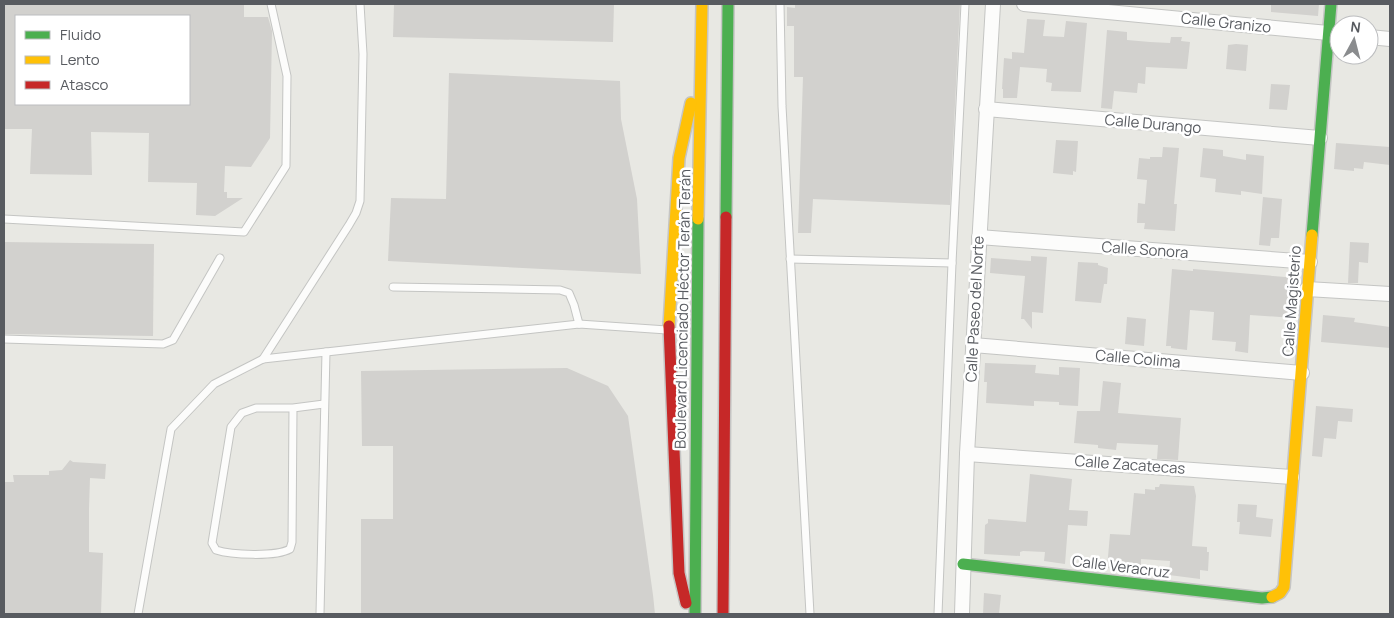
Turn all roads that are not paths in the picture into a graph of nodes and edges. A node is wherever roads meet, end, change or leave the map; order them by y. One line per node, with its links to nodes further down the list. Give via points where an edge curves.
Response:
1 (272, 4): 14 (lane, via 287,76 286,166 244,232)
2 (360, 4): 28 (lane, via 363,54 360,201 349,225)
3 (702, 4): 10 (main road, Boulevard Licenciado Héctor Terán Terán)
4 (728, 4): 40 (main road)
5 (780, 4): 17 (lane)
6 (965, 4): 18 (lane)
7 (993, 4): 12 (street, Calle Paseo del Norte)
8 (1024, 4): 9 (street, Calle Granizo)
9 (1329, 34)
10 (701, 60): 24 (main road, via 679,158); 39 (main road, Boulevard Licenciado Héctor Terán Terán)
11 (1330, 65): 13 (main road, Calle Magisterio)
12 (986, 109): 13 (street, Calle Durango); 15 (street, Calle Paseo del Norte)
13 (1320, 138): 19 (main road, Calle Magisterio)
14 (4, 219)
15 (979, 238): 19 (street, Calle Sonora); 26 (street, Calle Paseo del Norte)
16 (220, 258): 25 (lane, via 173,340 163,344)
17 (790, 259): 18 (lane); 41 (lane)
18 (952, 262): 42 (lane)
19 (1310, 262): 21 (main road, Calle Magisterio)
20 (393, 287): 23 (lane, via 560,290 569,293)
21 (1308, 289): 22 (street); 29 (main road, Calle Magisterio)
22 (1390, 294)
23 (579, 324): 24 (lane); 27 (lane)
24 (669, 330): 38 (main road, via 679,573)
25 (4, 339)
26 (973, 344): 29 (street, Calle Colima); 32 (street, Calle Paseo del Norte)
27 (326, 352): 28 (lane); 30 (lane)
28 (263, 359): 36 (lane, via 214,384 171,429)
29 (1302, 373): 33 (main road, Calle Magisterio)
30 (324, 404): 31 (lane); 37 (lane)
31 (293, 408): 31 (lane, via 256,408 242,413 231,427 212,543 216,550 252,554 284,553 290,549)
32 (967, 454): 33 (street, Calle Zacatecas); 34 (street, Calle Paseo del Norte)
33 (1292, 476): 35 (main road, Calle Magisterio, via 1284,587)
34 (963, 564): 35 (main road, Calle Veracruz, via 1262,598); 43 (street, Calle Paseo del Norte)
35 (1275, 596)
36 (138, 614)
37 (320, 614)
38 (689, 614)
39 (695, 614)
40 (723, 614)
41 (810, 614)
42 (938, 614)
43 (962, 614)

